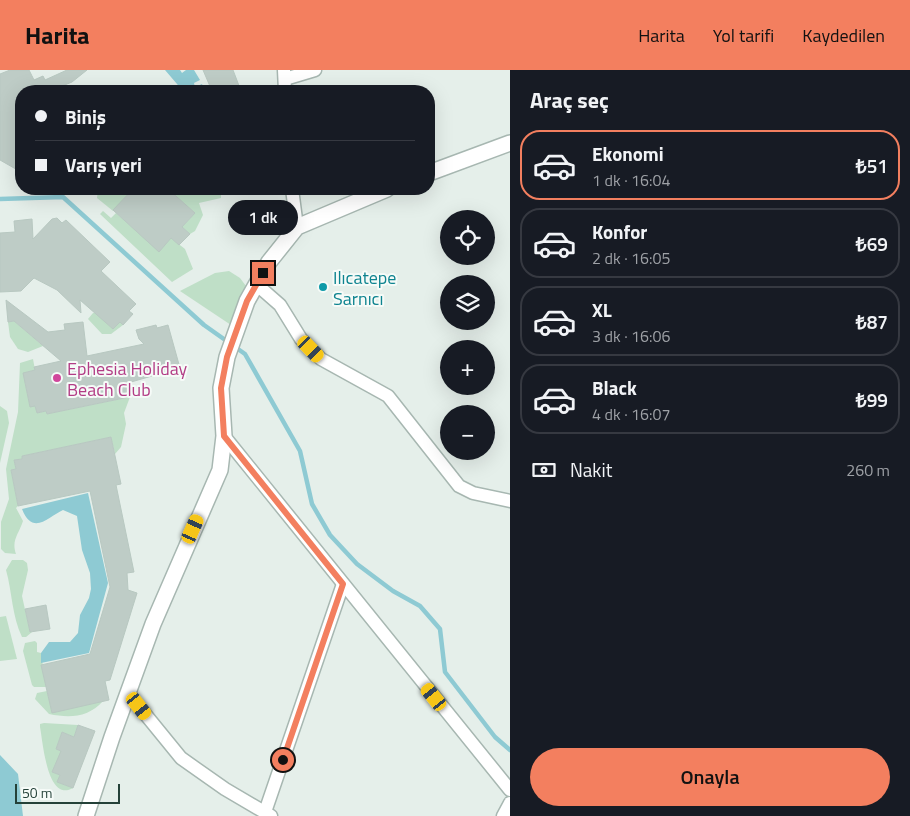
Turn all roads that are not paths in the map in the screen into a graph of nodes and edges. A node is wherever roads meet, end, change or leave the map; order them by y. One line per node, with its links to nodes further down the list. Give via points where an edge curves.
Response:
1 (315, 70): 2 (street)
2 (285, 80)
3 (510, 143): 4 (street)
4 (435, 171)
5 (293, 195): 7 (street)
6 (373, 195): 7 (street)
7 (298, 227): 8 (street, via 269,262)
8 (256, 284): 9 (street, via 227,357 221,388); 10 (street, via 280,305 301,338 321,359 388,396 459,486 473,493)
9 (224, 436): 11 (street); 12 (street, via 220,470 153,624)
10 (510, 501)
11 (343, 584): 13 (street); 15 (street)
12 (128, 693): 15 (street, via 181,758); 16 (street)
13 (510, 790)
14 (510, 804): 17 (street)
15 (268, 814)
16 (86, 816)
17 (503, 816)

